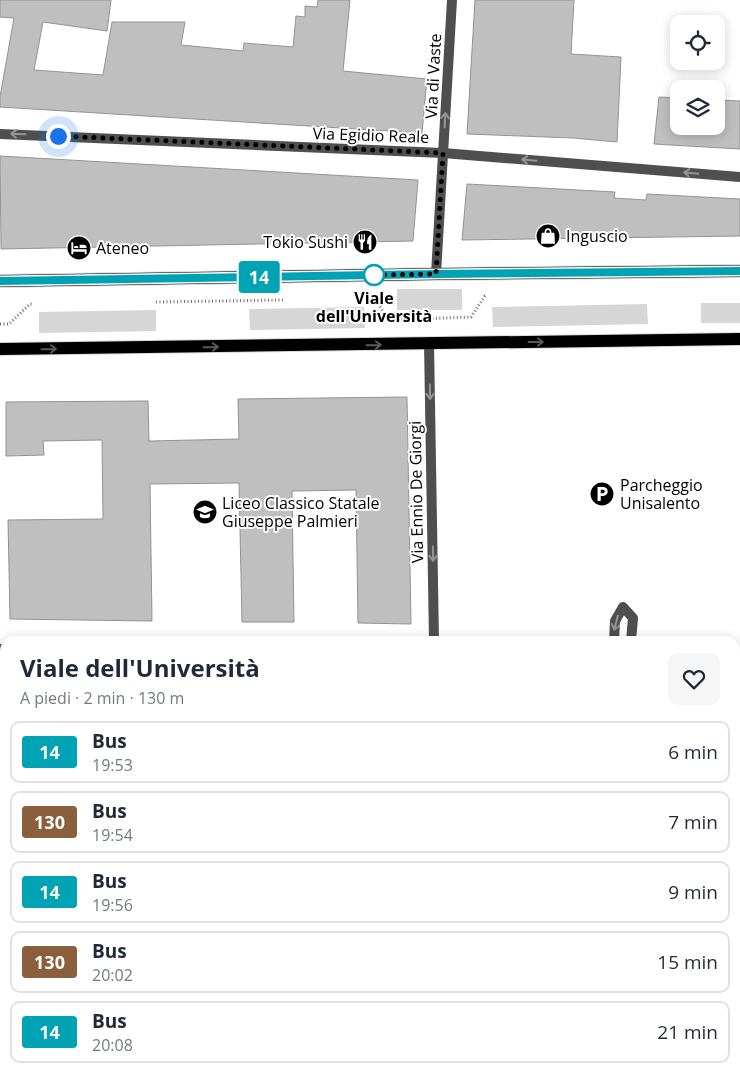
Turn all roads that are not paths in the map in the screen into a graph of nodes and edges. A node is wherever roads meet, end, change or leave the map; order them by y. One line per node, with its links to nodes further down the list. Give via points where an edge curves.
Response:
1 (452, 0): 3 (street, Via di Vaste, one-way to 1)
2 (0, 134): 3 (street, Via Egidio Reale, one-way to 2)
3 (443, 153): 4 (street, Via Egidio Reale, one-way to 3); 6 (street, Via di Vaste)
4 (740, 177)
5 (740, 271): 6 (main road)
6 (436, 274): 7 (main road)
7 (0, 281)
8 (740, 339): 9 (main road, one-way to 8)
9 (429, 343): 10 (main road, one-way to 9); 11 (street, Via Ennio De Giorgi, one-way to 11)
10 (0, 349)
11 (434, 636)
12 (614, 636): 13 (street, one-way to 12, via 633,618 623,607 615,620)
13 (631, 636)

